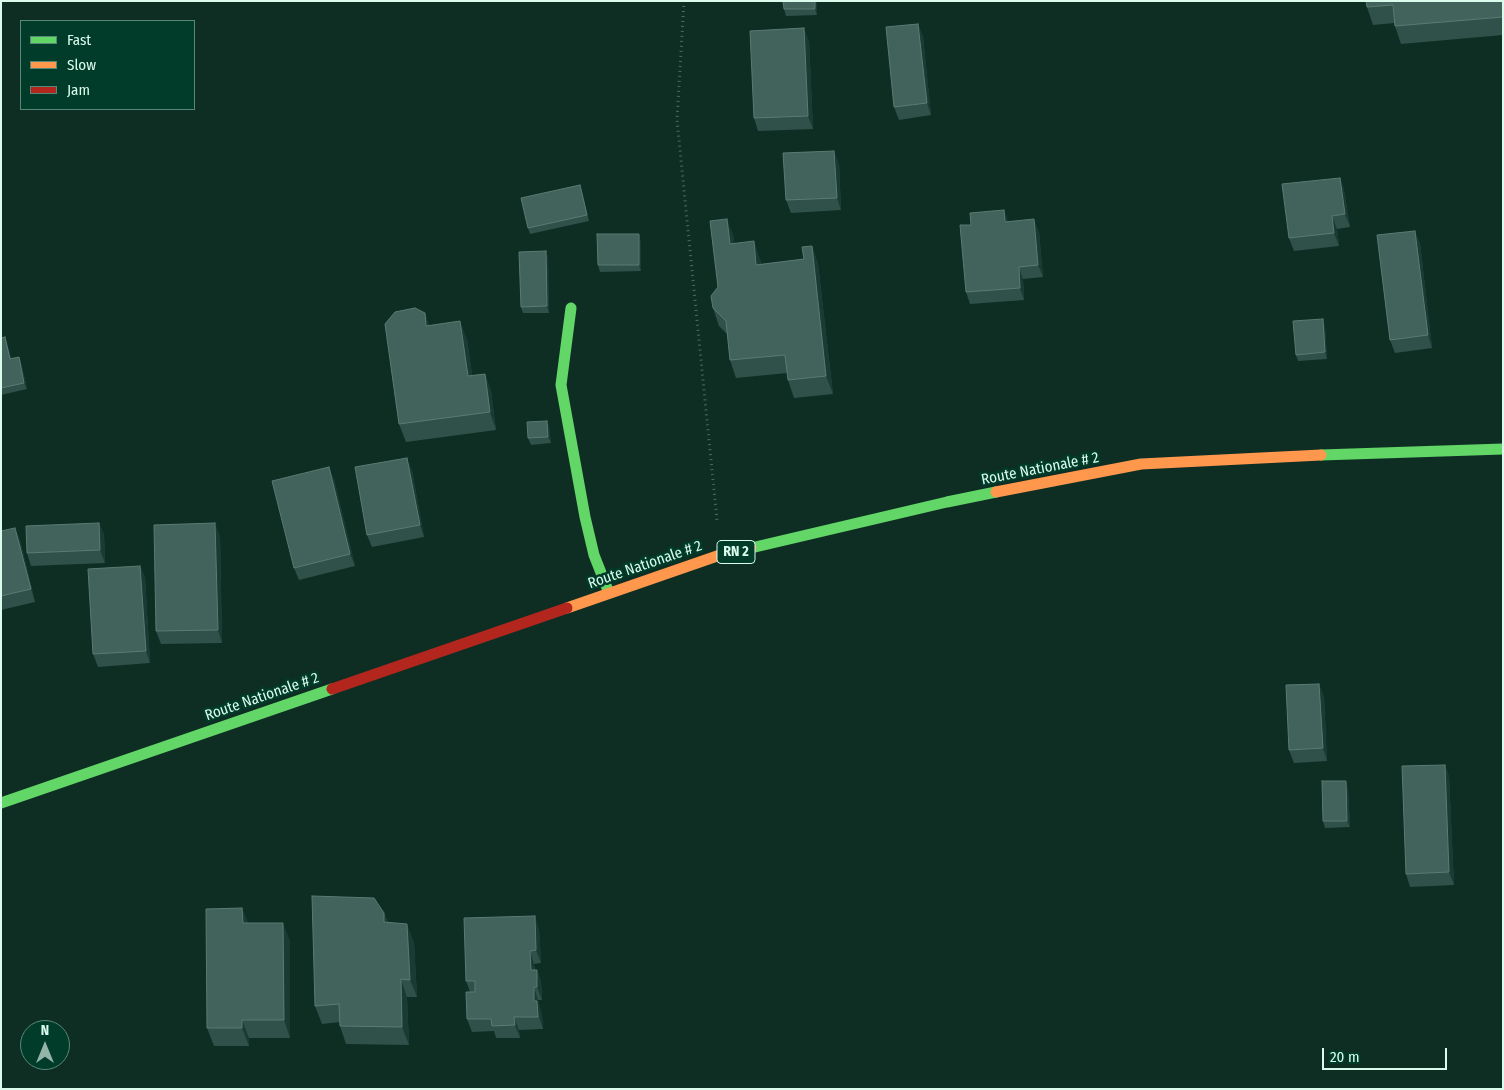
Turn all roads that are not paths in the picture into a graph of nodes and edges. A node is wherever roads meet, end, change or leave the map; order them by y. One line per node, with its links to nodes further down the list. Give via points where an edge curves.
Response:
1 (571, 308): 3 (main road, via 561,385 585,517 594,555)
2 (1503, 449): 3 (main road, Route Nationale # 2 / RN 2, via 1141,464 947,502 720,555)
3 (609, 594): 4 (main road, Route Nationale # 2 / RN 2)
4 (1, 803)

